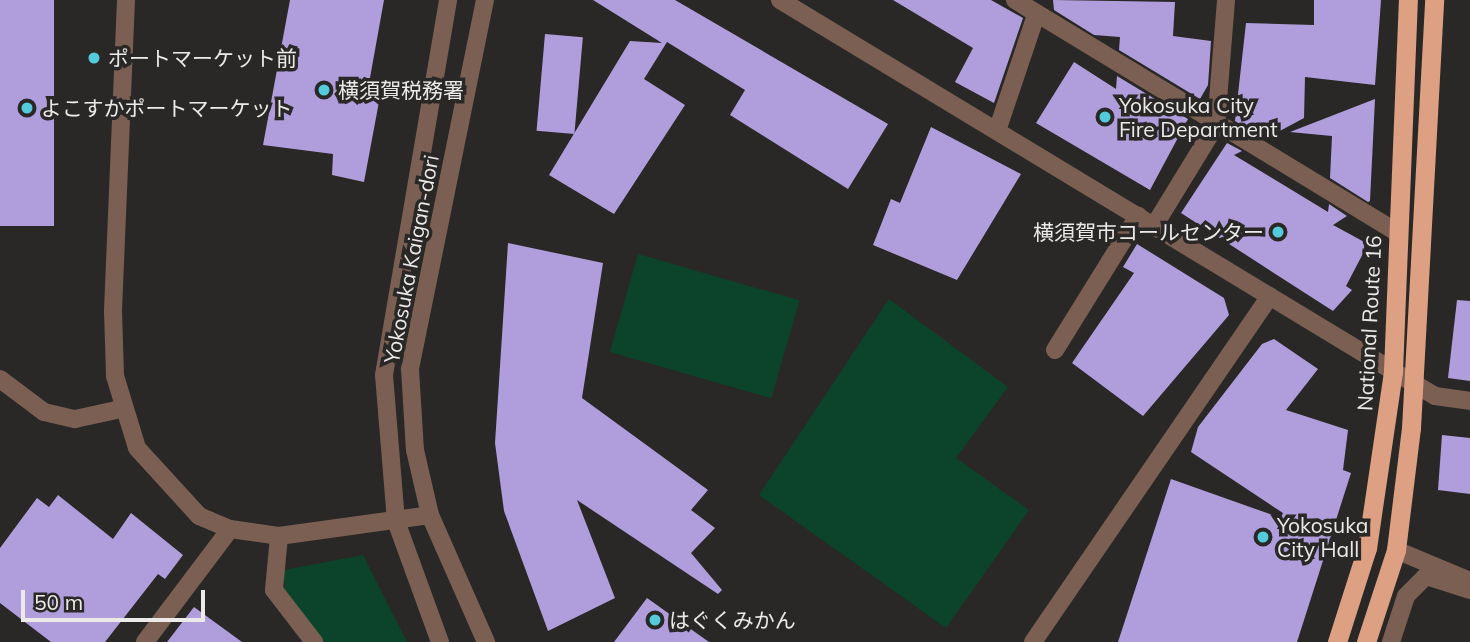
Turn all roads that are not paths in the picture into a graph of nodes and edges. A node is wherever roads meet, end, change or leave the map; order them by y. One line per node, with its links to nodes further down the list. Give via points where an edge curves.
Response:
1 (126, 0): 21 (street, via 113,311)
2 (448, 0): 23 (street, Yokosuka Kaigan-dori, via 384,375)
3 (485, 0): 22 (street, Yokosuka Kaigan-dori, via 410,369 415,450)
4 (780, 0): 11 (street)
5 (1015, 0): 9 (street)
6 (1226, 0): 10 (street)
7 (1408, 0): 14 (highway, National Route 16)
8 (1434, 0): 19 (highway)
9 (1036, 15): 10 (street); 11 (street)
10 (1216, 125): 13 (street); 14 (street)
11 (997, 131): 12 (street)
12 (1138, 216): 13 (street); 16 (street)
13 (1154, 226): 15 (street)
14 (1396, 232): 17 (highway, National Route 16)
15 (1270, 296): 17 (street); 33 (street)
16 (1055, 350)
17 (1393, 371): 19 (street); 34 (highway, National Route 16, via 1367,548)
18 (0, 379): 21 (street, via 44,412 75,419)
19 (1413, 383): 20 (street, via 1435,396); 26 (highway)
20 (1470, 401)
21 (121, 409): 24 (street, via 137,448 165,483 199,516)
22 (430, 515): 23 (street); 32 (street, Yokosuka Kaigan-dori)
23 (396, 521): 25 (street); 31 (street, Yokosuka Kaigan-dori)
24 (230, 529): 25 (street); 29 (street)
25 (279, 536): 30 (street, via 274,590)
26 (1396, 550): 27 (street); 35 (highway)
27 (1470, 581)
28 (1470, 590): 36 (street, via 1426,576 1406,596)
29 (145, 642)
30 (314, 642)
31 (440, 642)
32 (486, 642)
33 (1033, 642)
34 (1337, 642)
35 (1366, 642)
36 (1391, 642)

